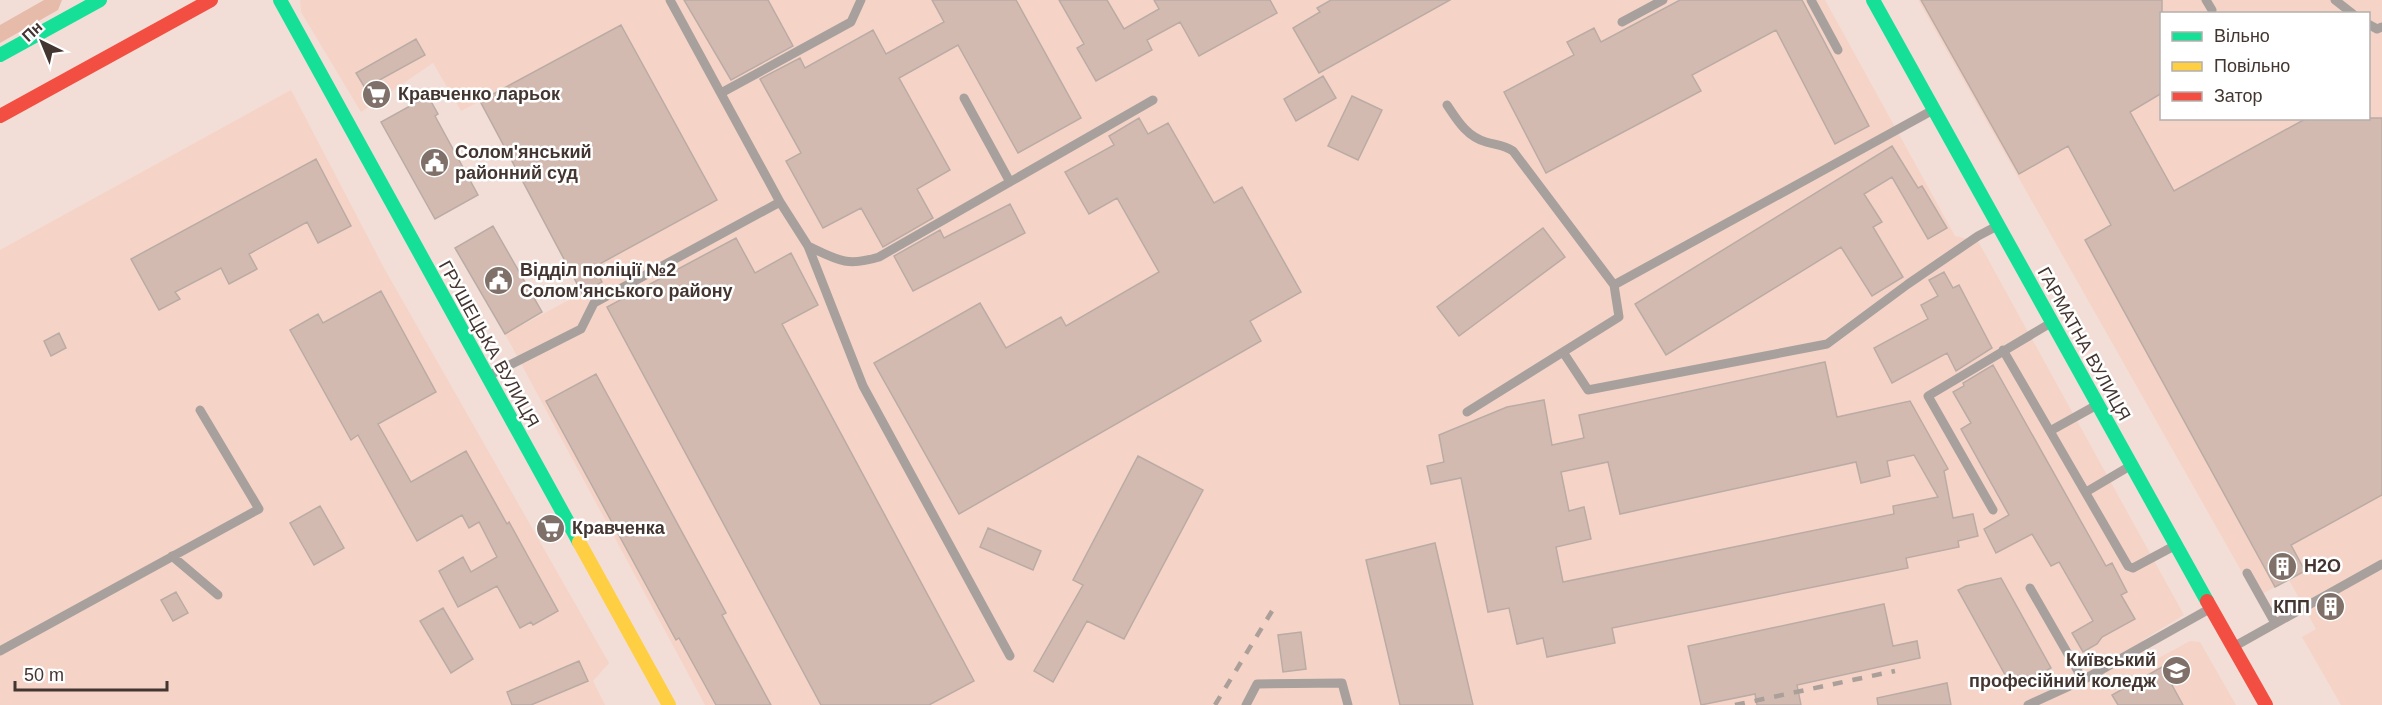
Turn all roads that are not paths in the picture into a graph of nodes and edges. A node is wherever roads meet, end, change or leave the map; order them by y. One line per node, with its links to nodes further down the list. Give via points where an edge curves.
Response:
1 (100, 0): 15 (street)
2 (211, 0): 21 (street)
3 (280, 0): 30 (street, ГРУШЕЦЬКА ВУЛИЦЯ)
4 (670, 0): 16 (lane)
5 (861, 0): 16 (lane, via 851,22)
6 (1663, 0): 13 (lane)
7 (1811, 0): 14 (lane)
8 (1873, 0): 20 (street, ГАРМАТНА ВУЛИЦЯ)
9 (2206, 0): 11 (lane)
10 (2335, 0): 12 (lane)
11 (2212, 10)
12 (2350, 12)
13 (1622, 21)
14 (1838, 50)
15 (0, 56)
16 (721, 93): 23 (lane)
17 (964, 98): 22 (lane)
18 (1154, 100): 22 (lane)
19 (1447, 105): 26 (lane, via 1471,135 1513,151)
20 (1934, 110): 24 (street, ГАРМАТНА ВУЛИЦЯ); 26 (lane)
21 (0, 116)
22 (1010, 182): 25 (lane, via 879,257 860,263 844,261)
23 (780, 202): 25 (lane); 30 (lane, via 594,303 581,329)
24 (1997, 226): 27 (street, ГАРМАТНА ВУЛИЦЯ); 29 (lane, via 1908,284 1827,344 1588,390)
25 (808, 246): 48 (lane, via 863,386)
26 (1614, 285): 29 (lane, via 1619,317)
27 (2051, 323): 28 (lane); 31 (street, ГАРМАТНА ВУЛИЦЯ)
28 (2003, 350): 34 (lane); 37 (lane, via 1928,396)
29 (1563, 352): 33 (lane)
30 (486, 377): 50 (street, ГРУШЕЦЬКА ВУЛИЦЯ)
31 (2097, 405): 34 (lane); 35 (street, ГАРМАТНА ВУЛИЦЯ)
32 (200, 410): 39 (lane, via 259,509)
33 (1467, 412)
34 (2050, 431): 36 (lane)
35 (2131, 465): 36 (lane); 38 (street, ГАРМАТНА ВУЛИЦЯ)
36 (2086, 492): 38 (lane, via 2130,567)
37 (1993, 510)
38 (2176, 545): 44 (street, ГАРМАТНА ВУЛИЦЯ)
39 (172, 556): 43 (lane); 47 (lane)
40 (2382, 564): 45 (lane)
41 (2247, 573): 45 (lane)
42 (2031, 588): 49 (lane)
43 (218, 595)
44 (2211, 608): 46 (street, ГАРМАТНА ВУЛИЦЯ); 49 (lane)
45 (2275, 623): 46 (lane)
46 (2233, 647): 54 (street, ГАРМАТНА ВУЛИЦЯ)
47 (0, 651)
48 (1010, 656)
49 (2083, 680): 53 (lane)
50 (669, 705)
51 (1246, 705): 52 (lane, via 1257,684 1342,683)
52 (1348, 705)
53 (2028, 705)
54 (2266, 705)

